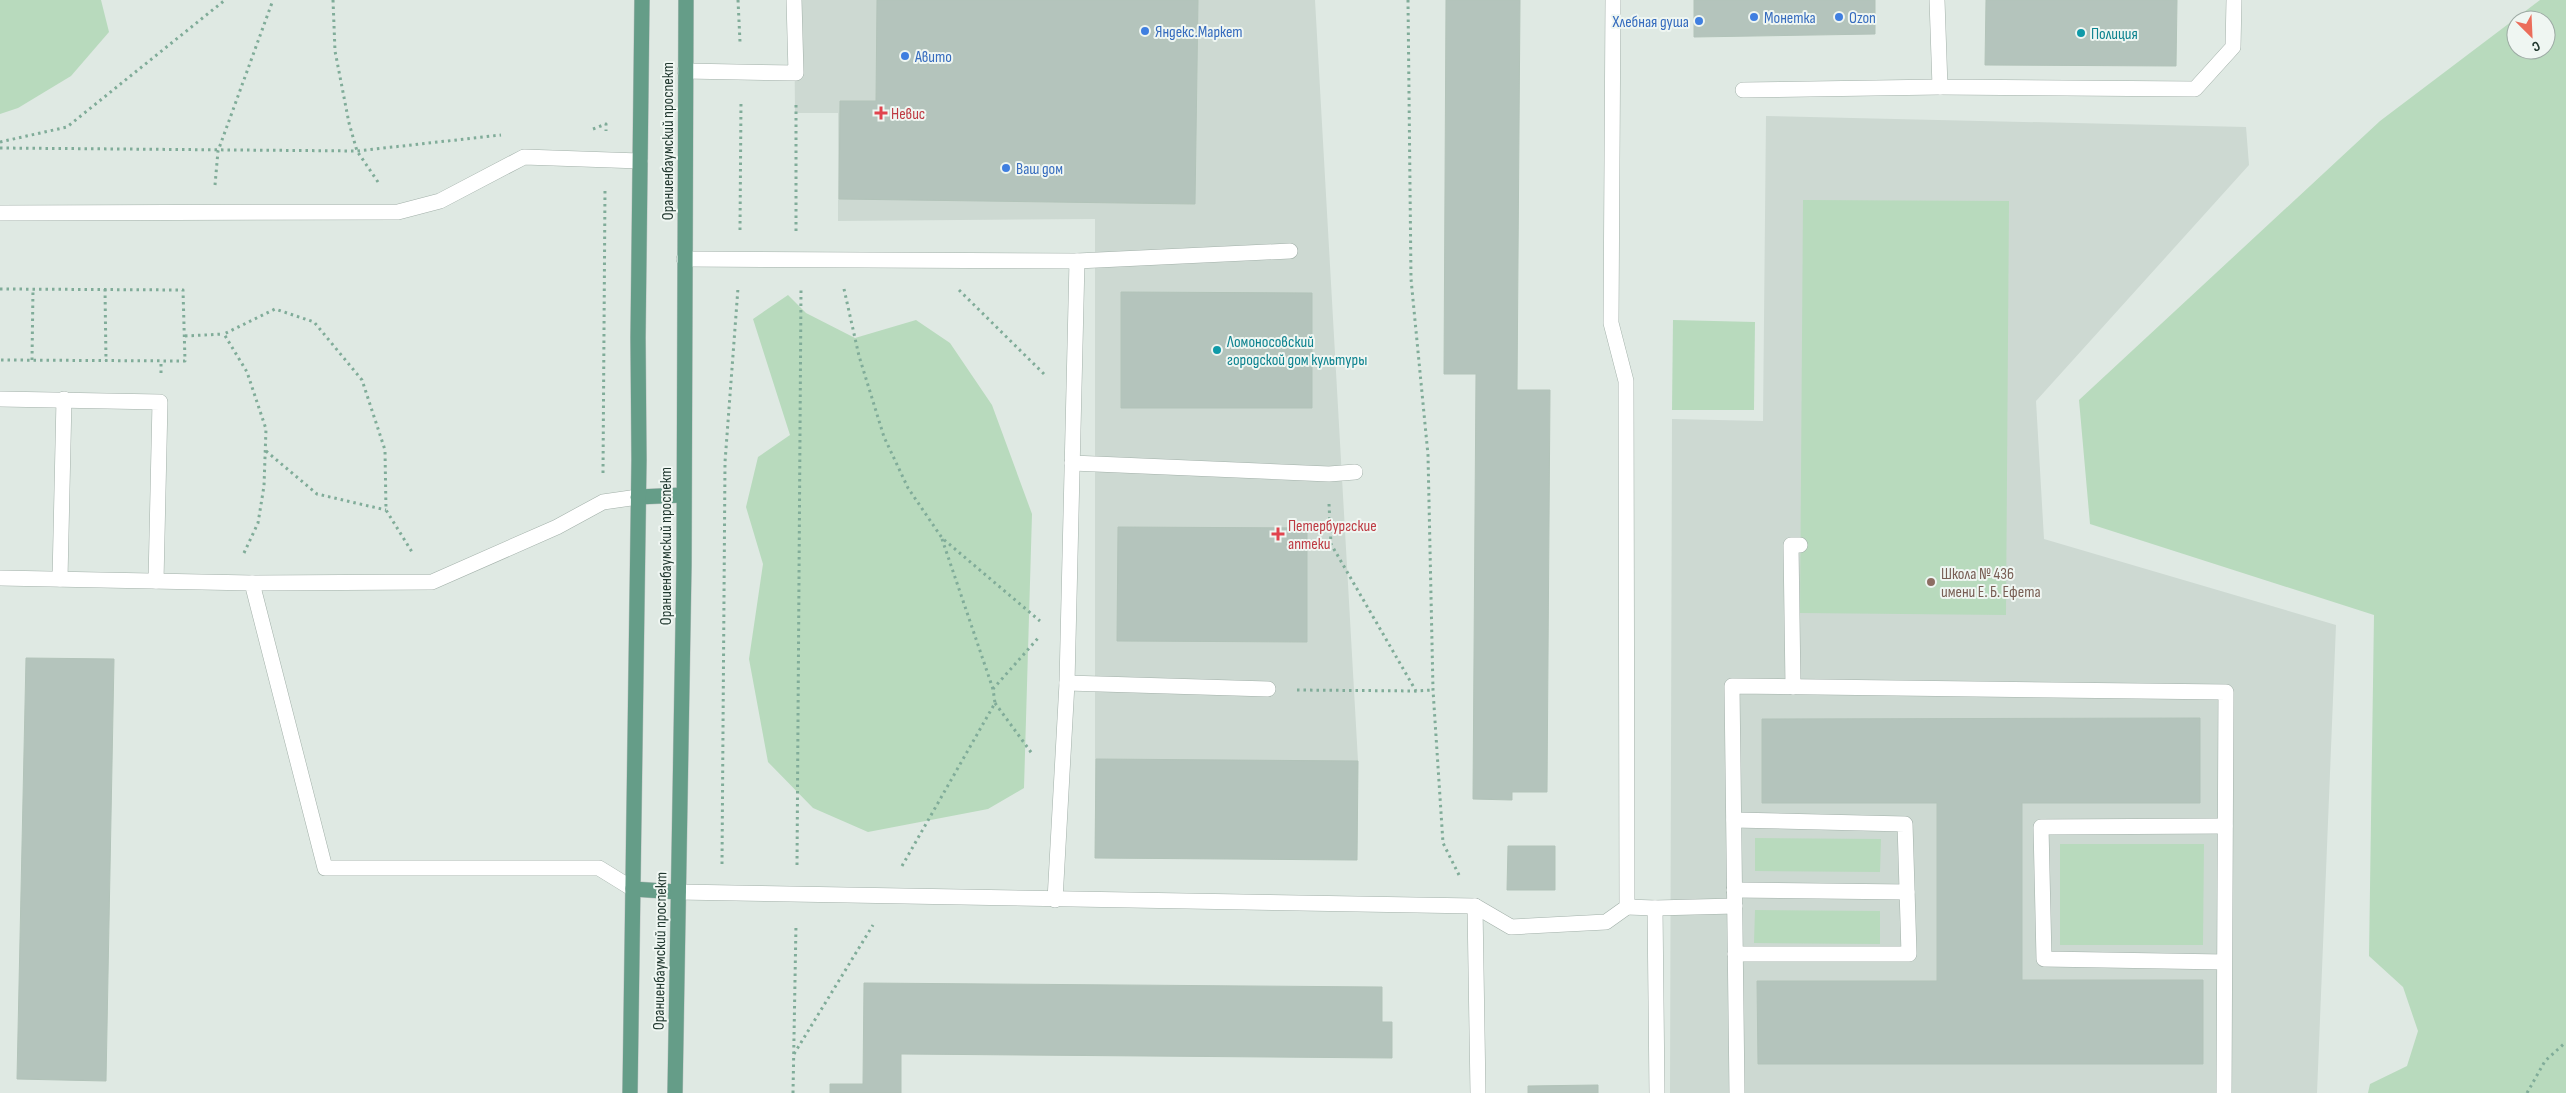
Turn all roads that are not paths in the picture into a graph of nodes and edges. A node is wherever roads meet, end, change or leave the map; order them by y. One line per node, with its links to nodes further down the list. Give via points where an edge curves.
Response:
1 (642, 0): 10 (main road, Ораниенбаумский проспект)
2 (686, 0): 7 (main road, Ораниенбаумский проспект)
3 (794, 0): 7 (lane, via 796,73)
4 (1613, 0): 38 (lane, via 1611,323 1626,381)
5 (1937, 0): 8 (lane)
6 (2234, 0): 8 (lane, via 2233,47 2195,89)
7 (685, 72): 13 (main road, Ораниенбаумский проспект)
8 (1940, 87): 9 (lane)
9 (1744, 90)
10 (640, 161): 11 (lane, via 524,157 440,202 398,212); 20 (main road, Ораниенбаумский проспект)
11 (0, 213)
12 (1290, 251): 14 (lane)
13 (684, 260): 14 (lane); 19 (main road, Ораниенбаумский проспект)
14 (1077, 261): 17 (lane)
15 (0, 398): 16 (lane)
16 (64, 399): 23 (lane); 24 (lane, via 160,402)
17 (1072, 463): 18 (lane, via 1328,474); 26 (lane)
18 (1355, 472)
19 (683, 495): 20 (main road); 33 (main road, Ораниенбаумский проспект)
20 (638, 496): 25 (lane, via 603,502 557,527 432,582); 31 (main road, Ораниенбаумский проспект)
21 (1800, 545): 27 (lane, via 1791,545)
22 (0, 578): 23 (lane)
23 (60, 579): 24 (lane)
24 (156, 581): 25 (lane)
25 (252, 583): 31 (lane, via 325,868 599,868)
26 (1067, 684): 28 (lane); 35 (lane)
27 (1793, 687): 29 (lane, via 1732,686); 30 (lane, via 2226,692)
28 (1268, 689)
29 (1734, 820): 32 (lane); 34 (lane, via 1905,824)
30 (2225, 826): 41 (lane); 41 (lane, via 2042,827 2044,959)
31 (633, 889): 33 (main road); 42 (main road, Ораниенбаумский проспект)
32 (1734, 890): 34 (lane); 37 (lane)
33 (678, 892): 35 (lane, via 797,892); 43 (main road, Ораниенбаумский проспект)
34 (1907, 892): 40 (lane, via 1909,954)
35 (1055, 900): 36 (lane)
36 (1475, 906): 38 (lane, via 1511,927 1606,922); 44 (lane)
37 (1734, 906): 39 (lane); 40 (lane)
38 (1626, 907): 39 (lane)
39 (1655, 908): 45 (lane)
40 (1735, 954): 46 (lane)
41 (2224, 962): 47 (lane)
42 (630, 1093)
43 (674, 1093)
44 (1478, 1093)
45 (1657, 1093)
46 (1736, 1093)
47 (2224, 1093)

